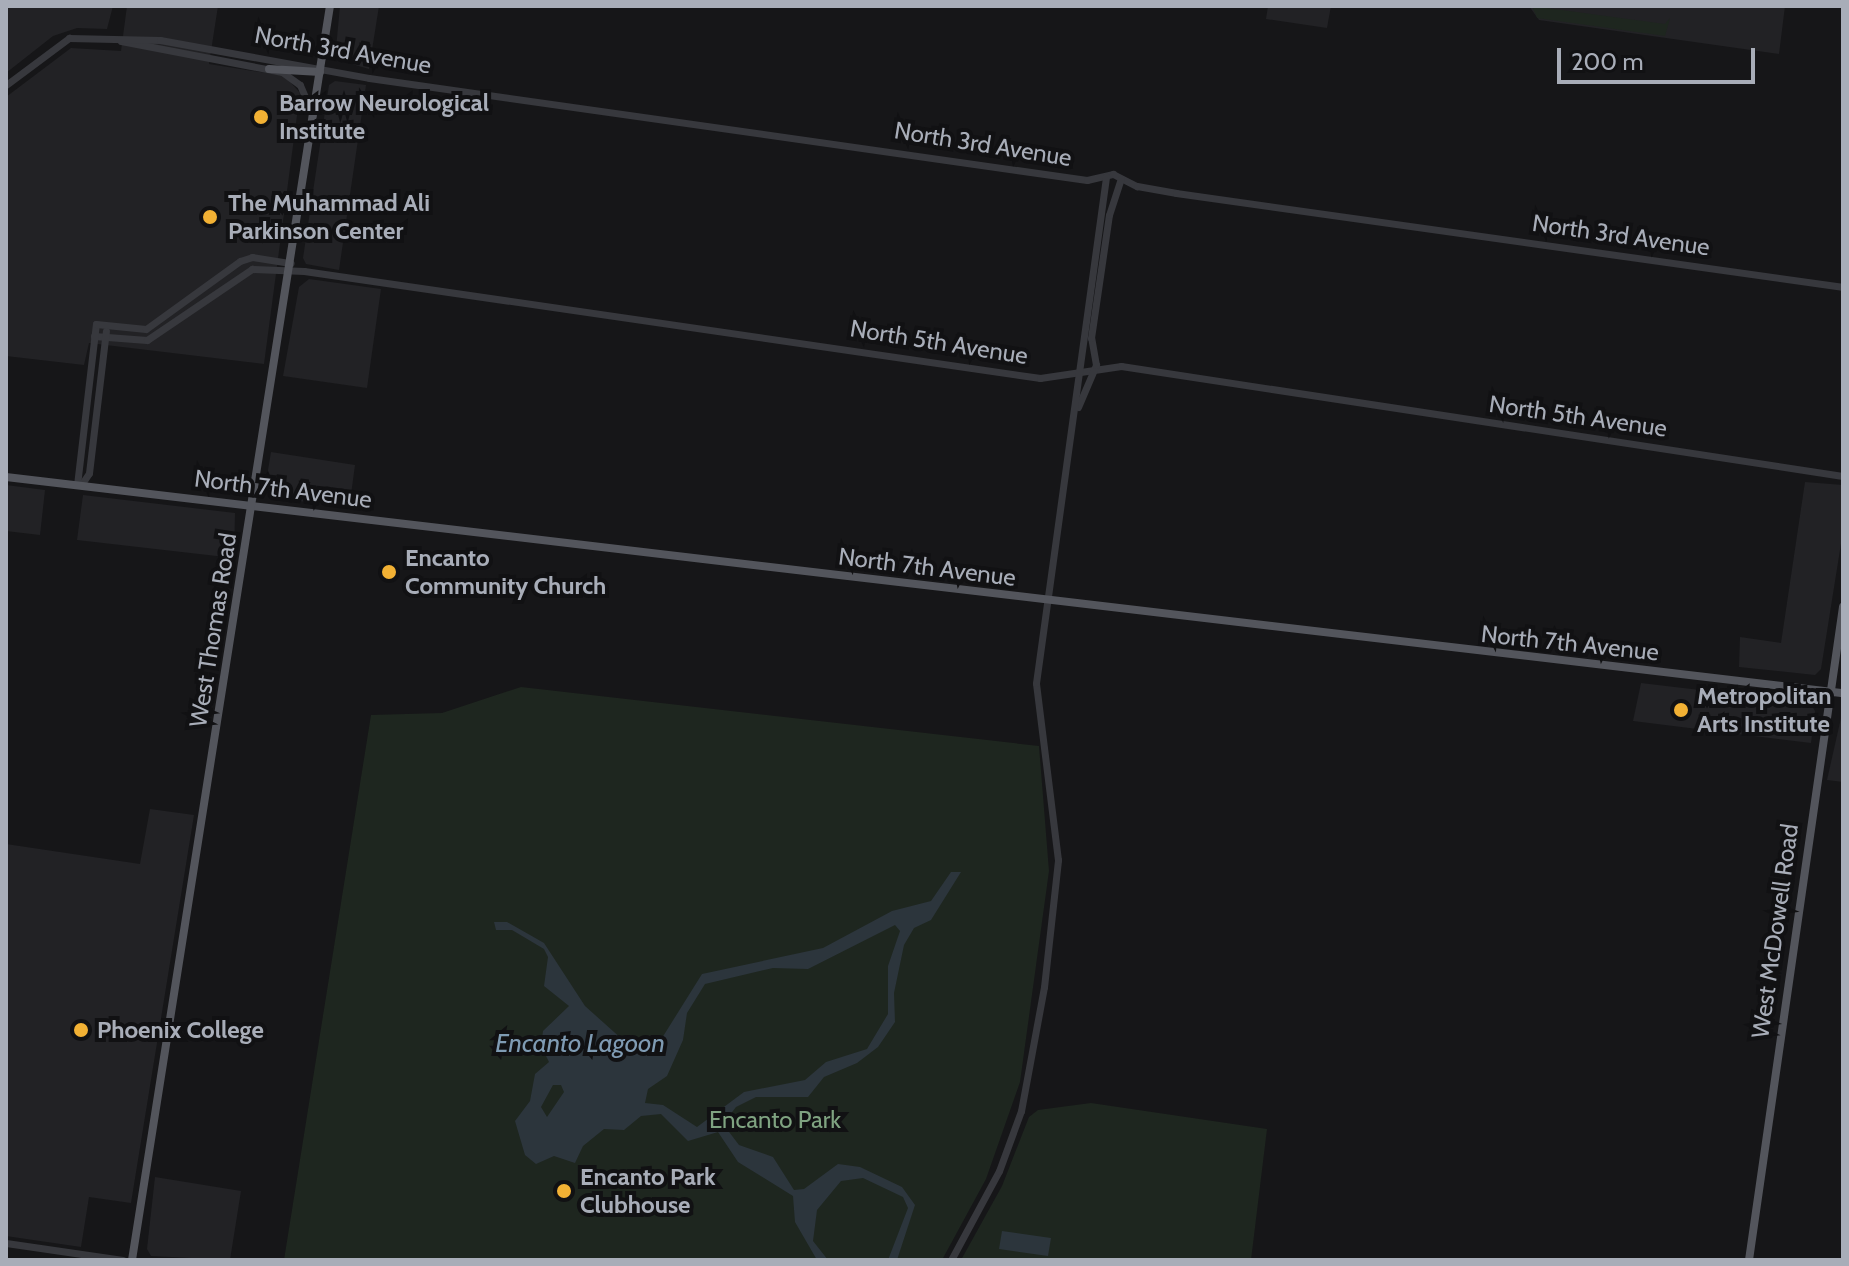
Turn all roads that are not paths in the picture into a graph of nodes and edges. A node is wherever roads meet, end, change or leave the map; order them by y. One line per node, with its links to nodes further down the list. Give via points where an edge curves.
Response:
1 (330, 6): 4 (main road, West Thomas Road)
2 (114, 38): 3 (street, North 3rd Avenue, via 155,51); 4 (street, North 3rd Avenue, via 217,48); 5 (street, North 3rd Avenue, via 69,38)
3 (269, 69): 4 (main road); 6 (street, North 3rd Avenue, via 297,80)
4 (320, 70): 6 (main road, West Thomas Road); 7 (street, North 3rd Avenue, via 1087,180)
5 (6, 85)
6 (313, 117): 9 (main road, West Thomas Road)
7 (1106, 177): 8 (street, North 3rd Avenue); 17 (street)
8 (1121, 179): 10 (street, North 3rd Avenue, via 1176,193); 16 (street, via 1109,215 1090,344 1096,362)
9 (290, 267): 11 (street, North 5th Avenue, via 246,258); 12 (street, North 5th Avenue, via 252,269); 18 (street, North 5th Avenue); 24 (main road, West Thomas Road)
10 (1843, 287)
11 (169, 314): 12 (street); 13 (street, North 5th Avenue, via 146,329)
12 (176, 322): 14 (street, North 5th Avenue, via 147,340)
13 (106, 325): 14 (street); 15 (street, North 5th Avenue, via 96,324)
14 (105, 335): 15 (street, North 5th Avenue); 23 (street, via 89,473)
15 (94, 336): 23 (street)
16 (1091, 373): 17 (street, North 5th Avenue); 20 (street); 21 (street, North 5th Avenue, via 1111,366 1135,368)
17 (1078, 374): 18 (street, North 5th Avenue); 19 (street)
18 (1056, 376): 19 (street, via 1070,382)
19 (1076, 393): 20 (street)
20 (1075, 413): 25 (street)
21 (1843, 476)
22 (6, 477): 23 (main road, North 7th Avenue)
23 (79, 485): 24 (main road, North 7th Avenue)
24 (252, 506): 25 (main road, North 7th Avenue); 31 (main road, West Thomas Road)
25 (1047, 601): 27 (main road, North 7th Avenue); 32 (street, via 1036,683 1058,870 1044,987 1021,1111 999,1171)
26 (1843, 607): 27 (main road, West McDowell Road)
27 (1830, 692): 28 (main road, North 7th Avenue); 33 (main road, West McDowell Road)
28 (1843, 693)
29 (6, 1243): 30 (street)
30 (123, 1260)
31 (132, 1260)
32 (951, 1260)
33 (1749, 1260)

